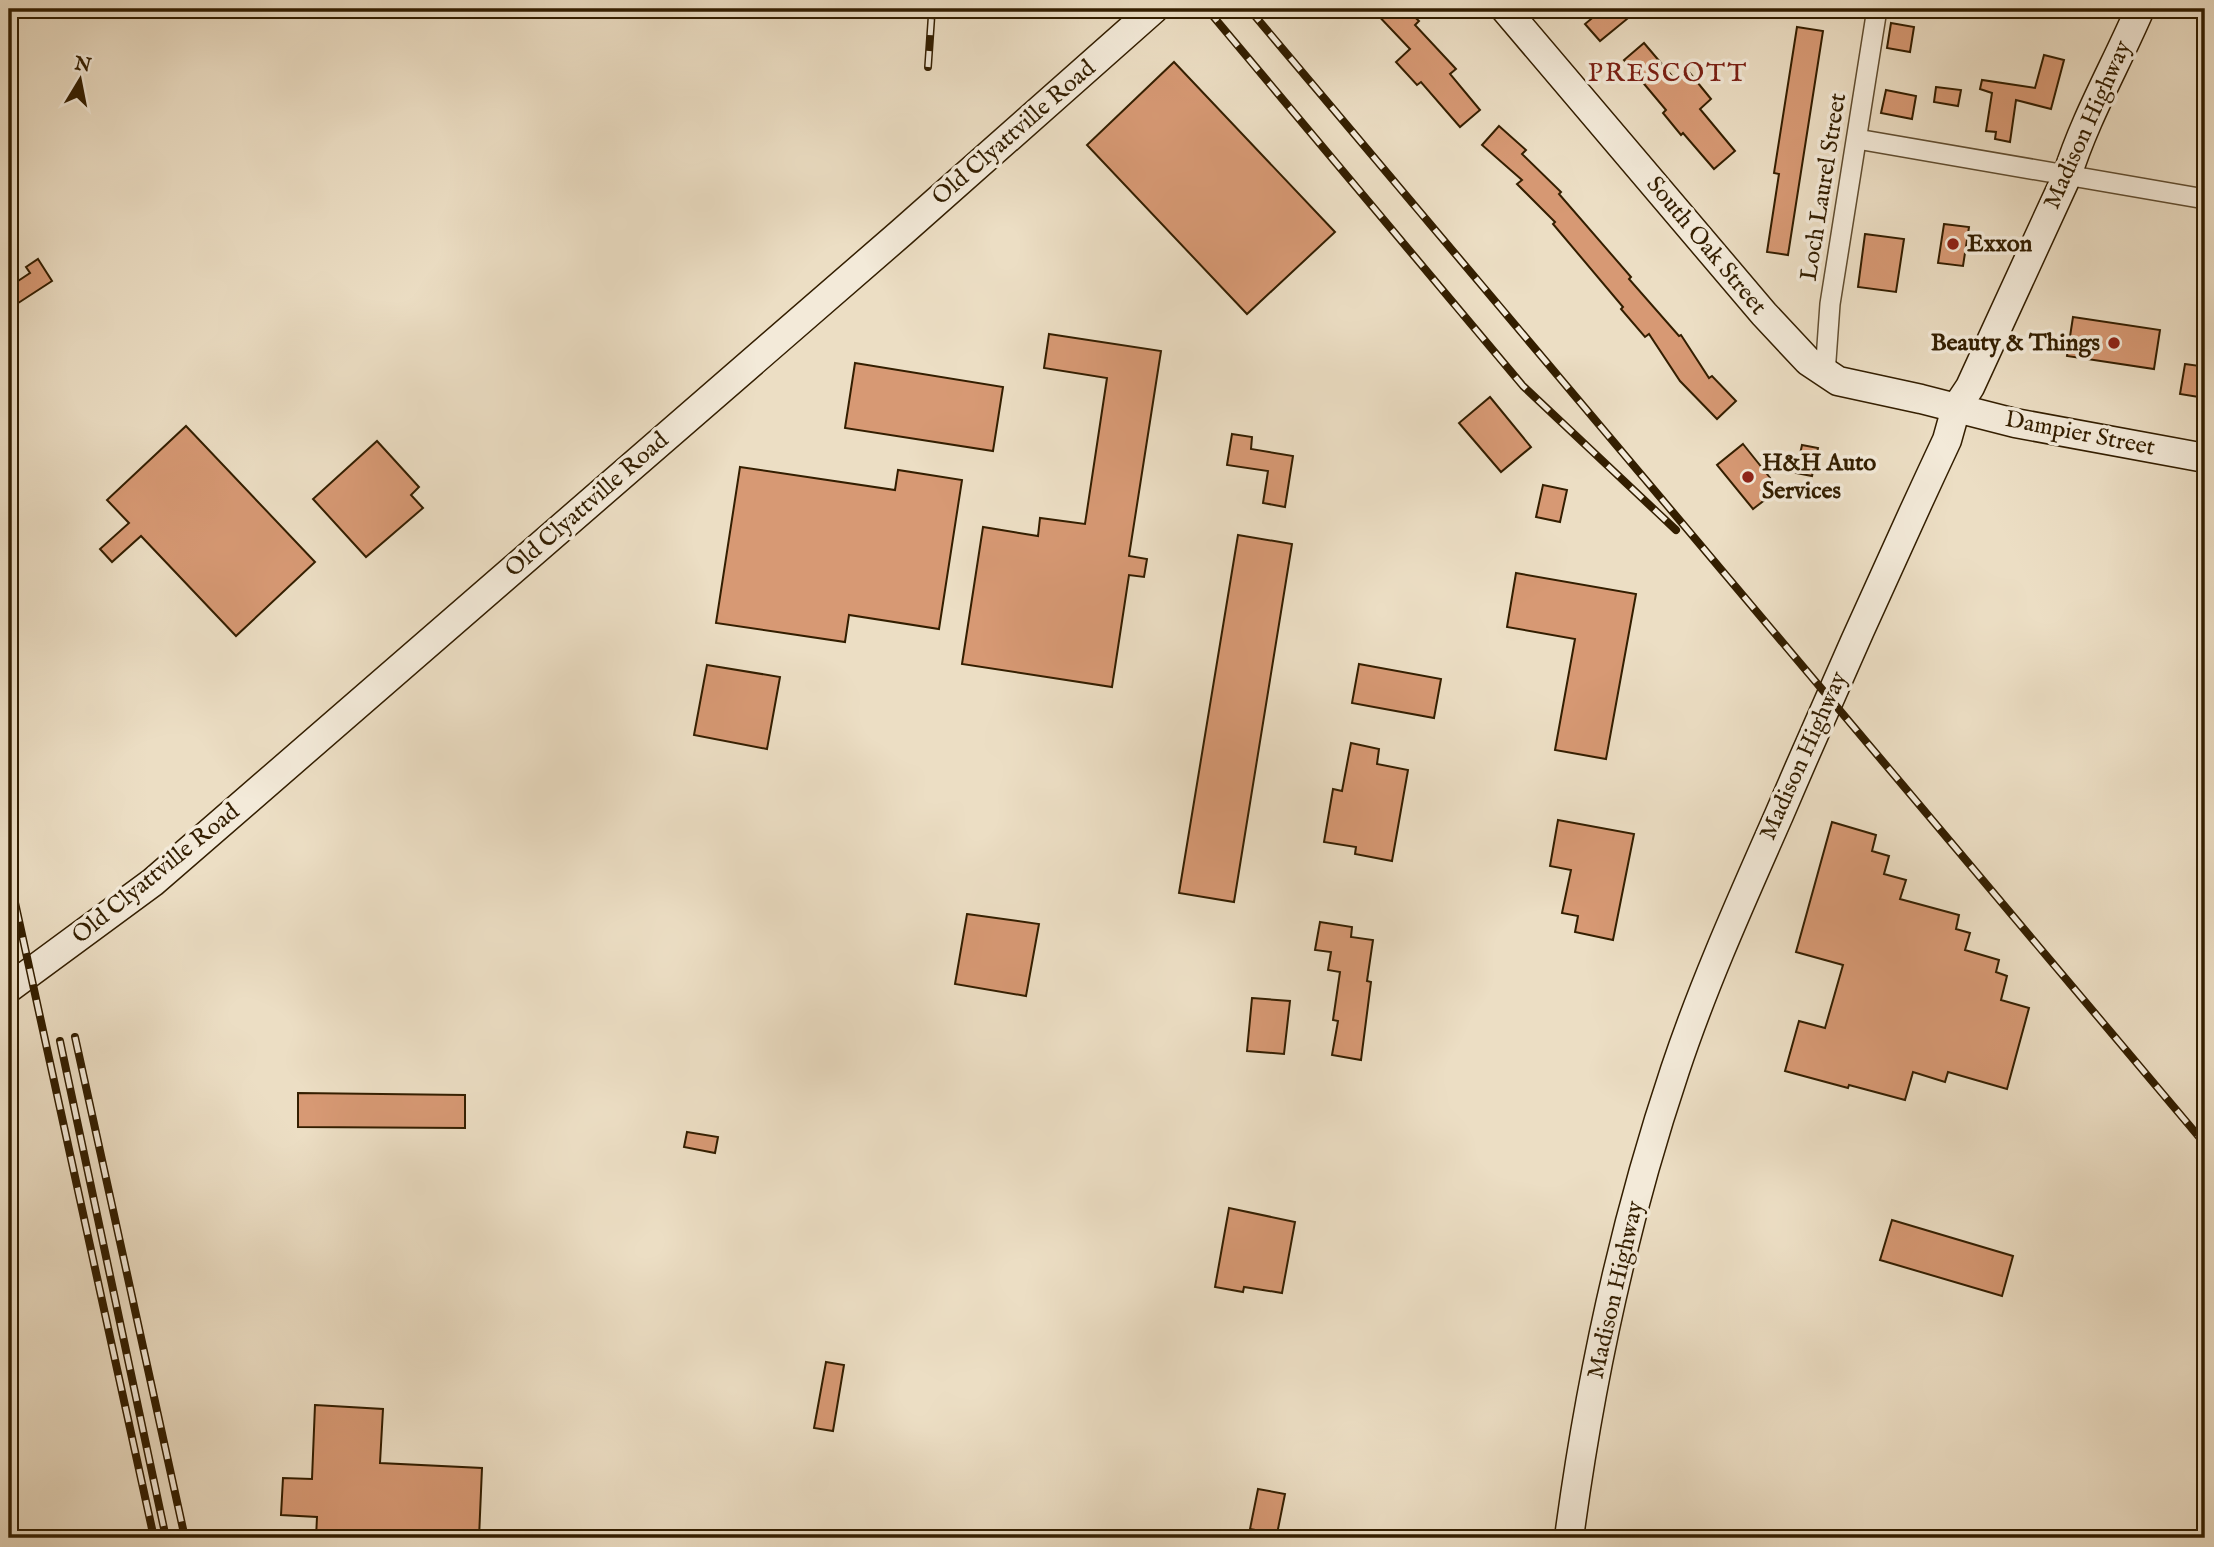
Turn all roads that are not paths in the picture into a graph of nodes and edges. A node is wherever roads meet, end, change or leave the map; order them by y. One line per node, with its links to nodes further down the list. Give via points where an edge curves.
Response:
1 (1154, 9): 11 (main road, Old Clyattville Road, via 153,882)
2 (1877, 9): 5 (street, Loch Laurel Street)
3 (2140, 9): 6 (main road, Madison Highway)
4 (1513, 11): 8 (main road, South Oak Street, via 1764,314)
5 (1857, 139): 6 (street); 8 (street, Loch Laurel Street, via 1830,304)
6 (2067, 176): 7 (street); 9 (main road, Madison Highway, via 1970,387)
7 (2205, 199)
8 (1825, 374): 9 (main road, South Oak Street, via 1851,385)
9 (1956, 408): 10 (main road, Dampier Street); 12 (main road, Madison Highway, via 1947,440 1747,887 1676,1068 1601,1342)
10 (2205, 458)
11 (9, 988)
12 (1569, 1538)

